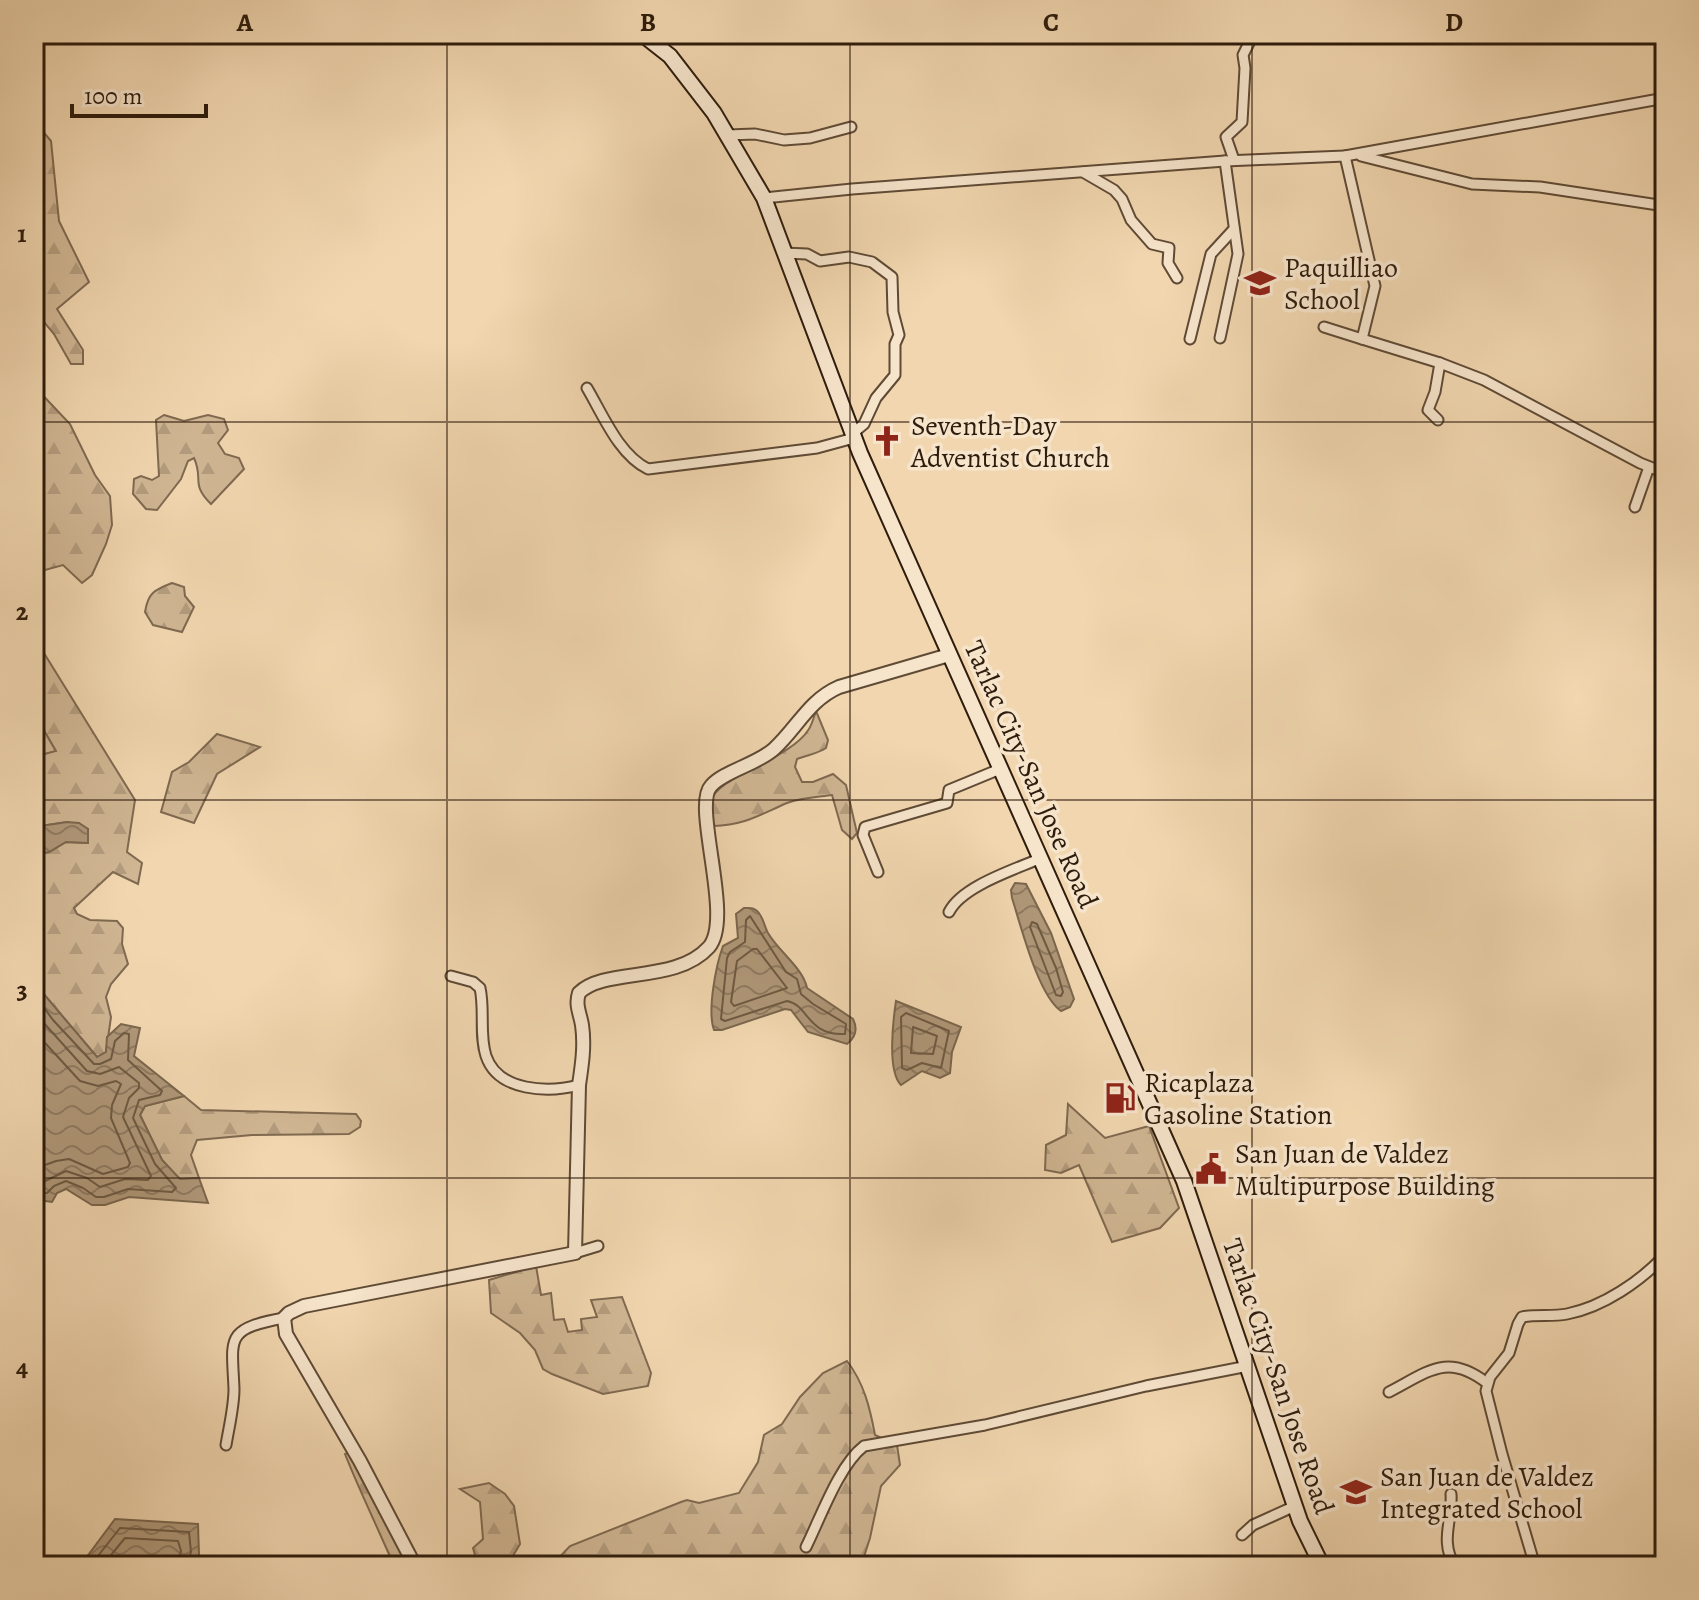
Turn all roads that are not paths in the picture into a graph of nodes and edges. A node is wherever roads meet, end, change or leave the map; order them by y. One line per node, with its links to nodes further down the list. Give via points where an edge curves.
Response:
1 (642, 34): 5 (main road, Tarlac City-San Jose Road, via 670,56)
2 (1251, 39): 8 (street, via 1243,55 1242,122 1226,137)
3 (1665, 98): 6 (street)
4 (851, 127): 5 (street, via 784,140)
5 (728, 135): 10 (main road, Tarlac City-San Jose Road)
6 (1356, 155): 7 (street); 11 (street, via 1450,180)
7 (1345, 156): 8 (street); 18 (street, via 1375,286)
8 (1230, 161): 9 (street); 12 (street)
9 (1083, 172): 10 (street); 14 (street, via 1114,190 1152,244 1169,248 1168,263)
10 (764, 198): 13 (main road, Tarlac City-San Jose Road)
11 (1665, 206)
12 (1234, 229): 16 (street, via 1238,254); 17 (street, via 1211,254)
13 (784, 253): 22 (main road, Tarlac City-San Jose Road); 22 (street, via 807,254 820,261 849,257 872,262 892,277 899,335 895,375)
14 (1177, 278)
15 (1324, 327): 18 (street)
16 (1220, 338)
17 (1190, 339)
18 (1362, 339): 19 (street)
19 (1440, 363): 21 (street, via 1428,410); 23 (street, via 1484,380)
20 (587, 388): 22 (street, via 623,447 648,469 817,448)
21 (1438, 420)
22 (853, 436): 26 (main road, Tarlac City-San Jose Road)
23 (1649, 467): 24 (street); 25 (street)
24 (1665, 473)
25 (1635, 507)
26 (949, 655): 27 (main road, Tarlac City-San Jose Road); 32 (street, via 823,695 767,755 709,787 704,802 715,938 709,948 664,971 591,984 579,993)
27 (1000, 769): 28 (main road, Tarlac City-San Jose Road); 29 (street, via 949,790 947,803 865,827 863,835)
28 (1041, 858): 30 (street, via 965,893); 37 (main road, Tarlac City-San Jose Road, via 1184,1181)
29 (878, 872)
30 (949, 912)
31 (451, 976): 32 (street, via 481,990 486,1054 495,1070 540,1090)
32 (579, 1085): 34 (street)
33 (598, 1246): 34 (street)
34 (575, 1253): 36 (street, via 304,1306)
35 (1665, 1255): 38 (street, via 1598,1303 1569,1314 1522,1317 1509,1353)
36 (284, 1318): 40 (street, via 262,1322 232,1341 234,1393); 45 (street, via 284,1331)
37 (1248, 1366): 42 (main road, Tarlac City-San Jose Road); 44 (street, via 864,1446 844,1472)
38 (1487, 1383): 39 (street, via 1466,1368 1451,1366); 48 (street)
39 (1389, 1392)
40 (226, 1445)
41 (1451, 1494): 47 (street, via 1446,1530)
42 (1295, 1506): 43 (street); 46 (main road, Tarlac City-San Jose Road)
43 (1242, 1535)
44 (806, 1547)
45 (415, 1566)
46 (1322, 1566)
47 (1455, 1566)
48 (1535, 1566)

